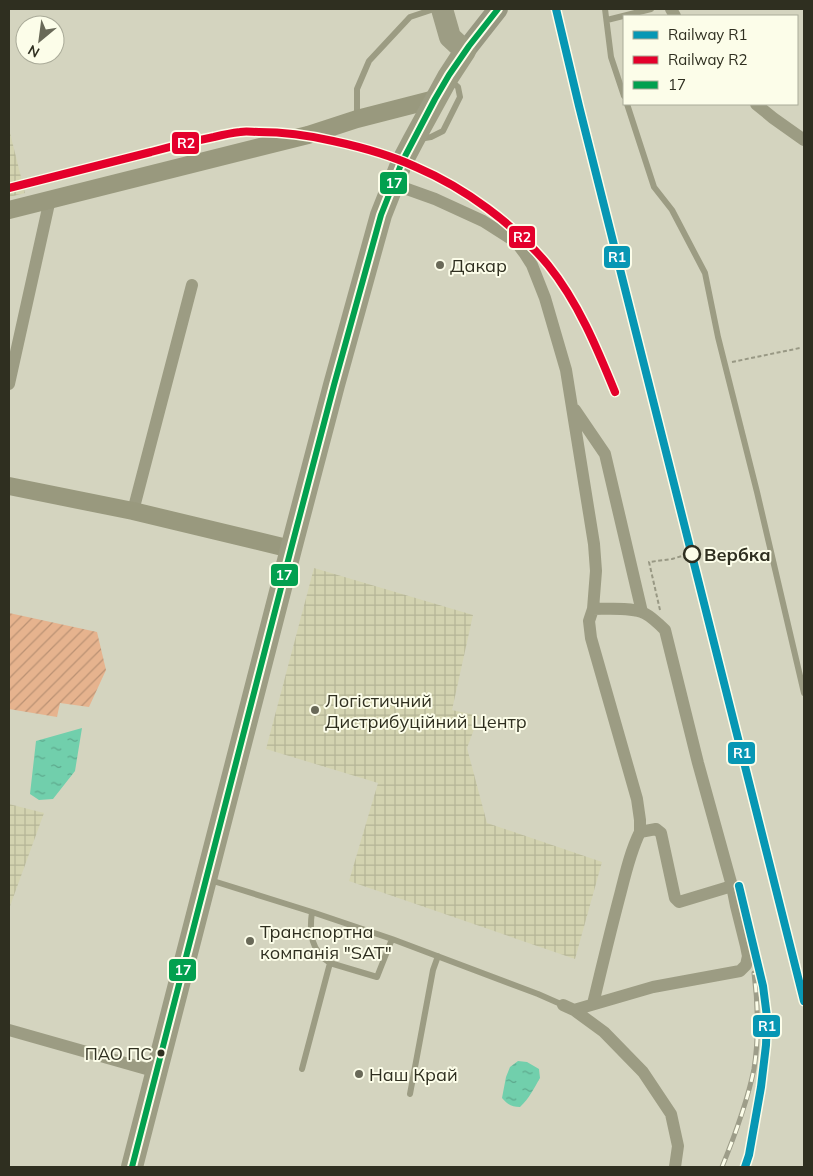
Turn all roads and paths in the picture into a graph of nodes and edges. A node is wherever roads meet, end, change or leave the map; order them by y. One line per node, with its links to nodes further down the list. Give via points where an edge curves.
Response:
1 (434, 9): 15 (lane, via 410,17 368,60 357,89)
2 (442, 9): 9 (highway, via 450,37)
3 (498, 9): 9 (main road)
4 (605, 9): 8 (lane)
5 (650, 9): 6 (lane)
6 (627, 15)
7 (623, 16): 8 (lane)
8 (607, 20): 11 (lane, via 611,57)
9 (465, 51): 10 (highway)
10 (448, 78): 12 (highway); 17 (lane, via 458,87 460,97 443,131)
11 (623, 93)
12 (435, 99): 15 (main road); 17 (highway)
13 (627, 105): 23 (lane, via 654,187 672,210 705,273)
14 (757, 105): 16 (street)
15 (357, 119): 19 (main road, via 308,135)
16 (804, 140)
17 (413, 141): 18 (highway)
18 (393, 184): 25 (street, via 483,221 516,242 539,282 566,370); 28 (highway, via 381,215)
19 (50, 199): 20 (main road); 24 (street)
20 (9, 210)
21 (192, 284): 27 (street)
22 (800, 348): 23 (path)
23 (725, 363): 33 (lane)
24 (9, 384)
25 (572, 406): 30 (street, via 594,544); 31 (street, via 605,454)
26 (9, 486): 27 (main road)
27 (133, 511): 28 (main road)
28 (291, 549): 35 (highway)
29 (684, 555): 32 (path, via 649,562)
30 (593, 609): 31 (street); 34 (street, via 589,622 591,638 637,799)
31 (642, 612): 32 (street)
32 (666, 630): 36 (street)
33 (804, 693)
34 (640, 832): 36 (street, via 656,829 661,832 675,898 679,902); 41 (street, via 610,931)
35 (207, 879): 37 (lane); 45 (highway)
36 (732, 886): 41 (street, via 748,956 740,971 653,987)
37 (312, 912): 38 (lane); 40 (lane, via 311,937 316,949)
38 (392, 939): 39 (lane); 40 (lane, via 377,977)
39 (438, 956): 42 (lane); 46 (lane)
40 (330, 963): 44 (lane)
41 (593, 1004): 42 (street)
42 (568, 1008): 48 (street, via 604,1032 643,1072 670,1114 678,1146)
43 (9, 1030): 45 (street)
44 (302, 1069)
45 (157, 1072): 47 (highway)
46 (410, 1094)
47 (132, 1167)
48 (675, 1167)

